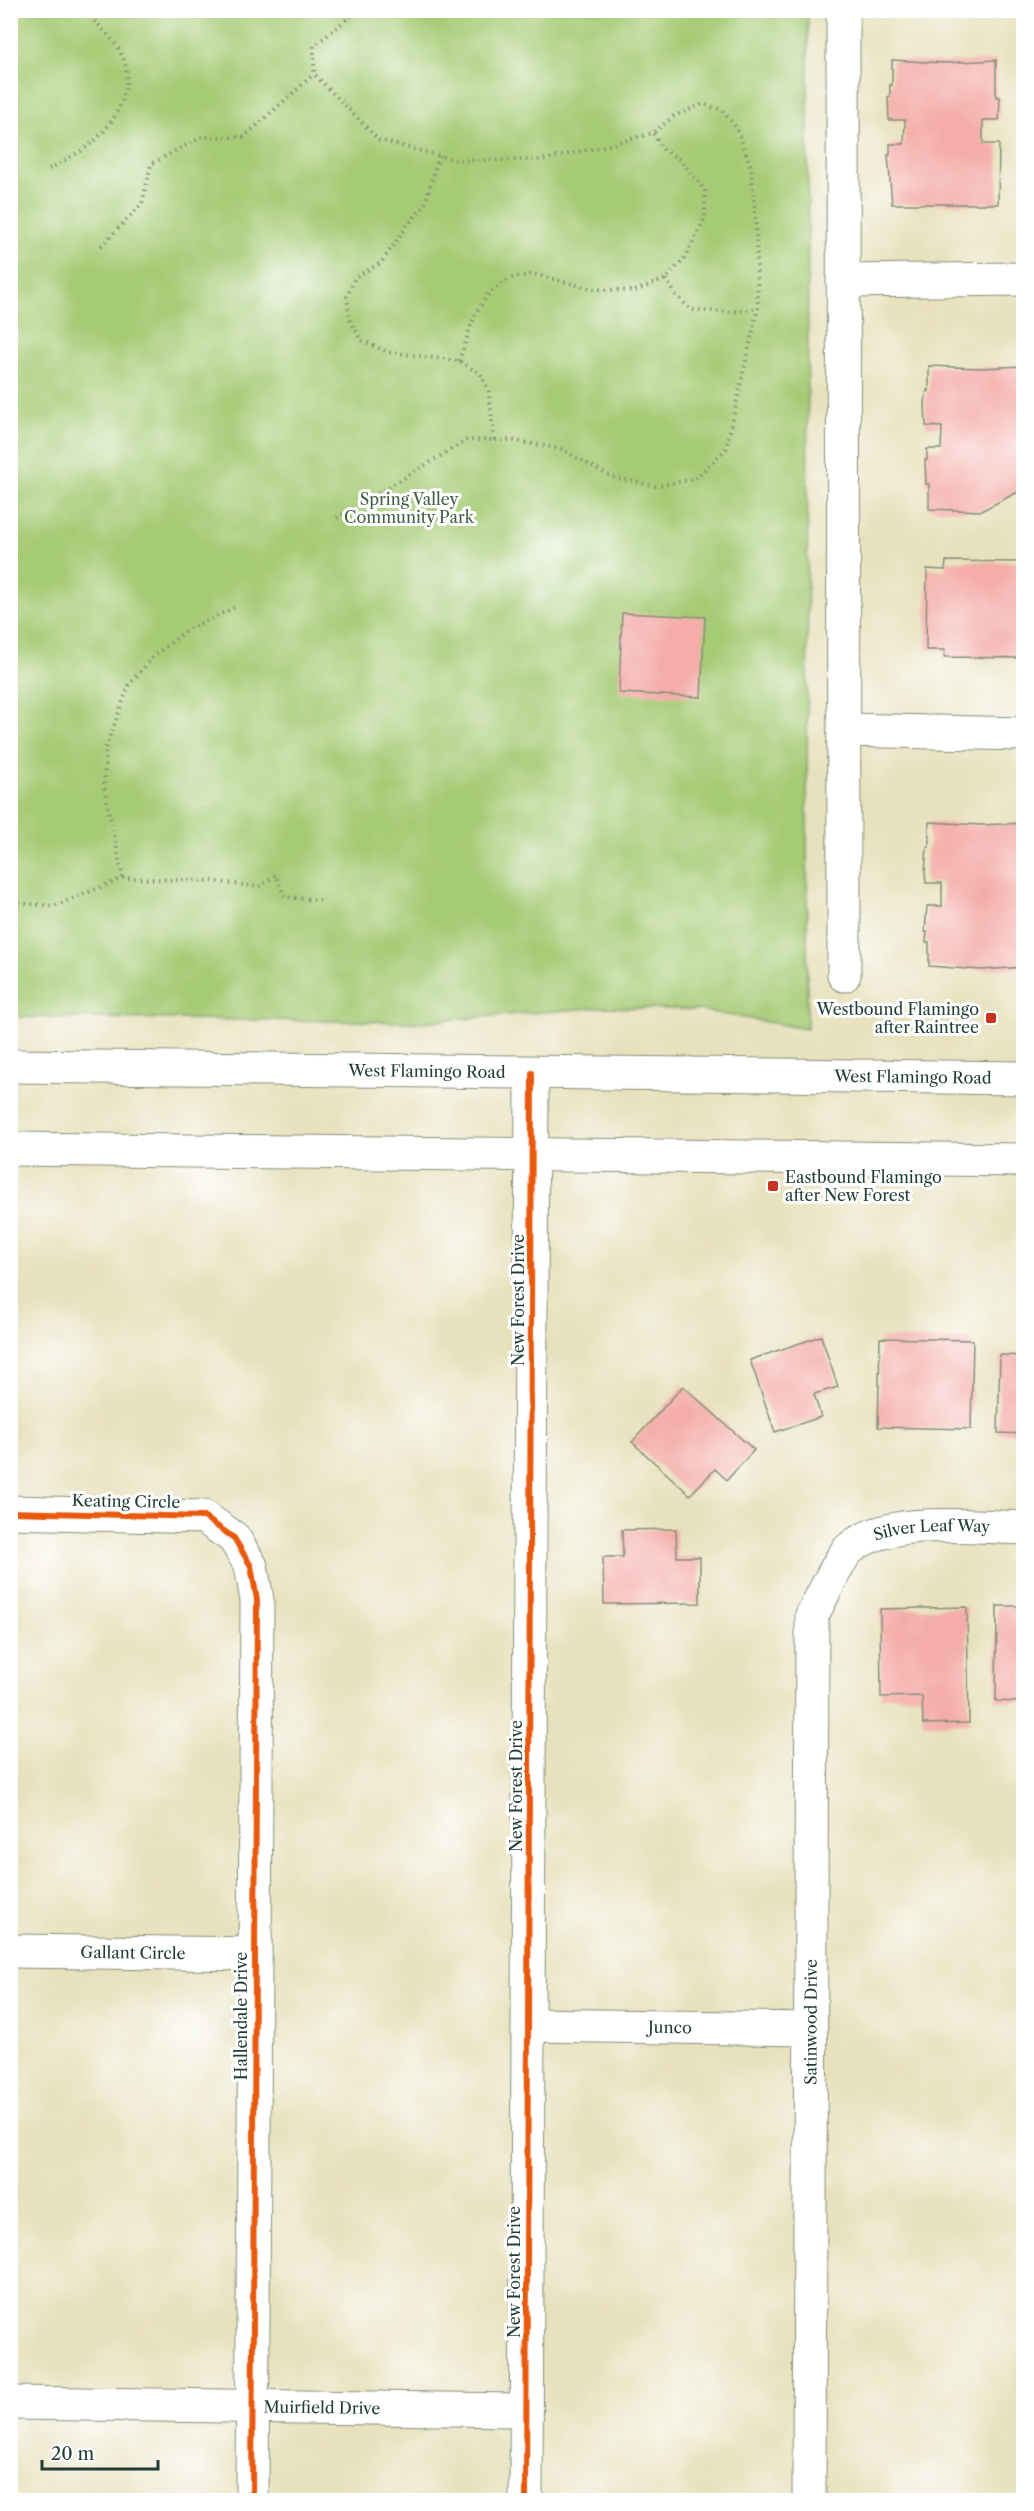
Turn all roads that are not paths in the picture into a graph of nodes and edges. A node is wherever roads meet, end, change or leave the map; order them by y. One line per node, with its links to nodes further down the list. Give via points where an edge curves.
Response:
1 (843, 10): 3 (street)
2 (1023, 279): 3 (street)
3 (843, 281): 4 (street)
4 (844, 730): 5 (street); 6 (street)
5 (1023, 734)
6 (844, 975)
7 (10, 1066): 8 (street, West Flamingo Road)
8 (532, 1072): 9 (street, West Flamingo Road); 11 (street, New Forest Drive)
9 (1023, 1078)
10 (10, 1149): 11 (street)
11 (532, 1154): 12 (street); 19 (street, New Forest Drive)
12 (1023, 1160)
13 (10, 1512): 15 (street, Keating Circle, via 204,1517)
14 (1023, 1528): 16 (street, Silver Leaf Way, via 912,1526 879,1532)
15 (234, 1538): 18 (street, Hallendale Drive, via 251,1566 257,1600)
16 (848, 1551): 20 (street, Satinwood Drive, via 813,1615)
17 (10, 1951): 18 (street, Gallant Circle)
18 (255, 1954): 22 (street, Hallendale Drive)
19 (529, 2025): 20 (street, Junco); 23 (street, New Forest Drive)
20 (811, 2029): 26 (street, Satinwood Drive)
21 (10, 2403): 22 (street, Muirfield Drive)
22 (253, 2406): 23 (street, Muirfield Drive); 24 (street, Hallendale Drive)
23 (526, 2410): 25 (street, New Forest Drive)
24 (252, 2500)
25 (526, 2500)
26 (809, 2500)

